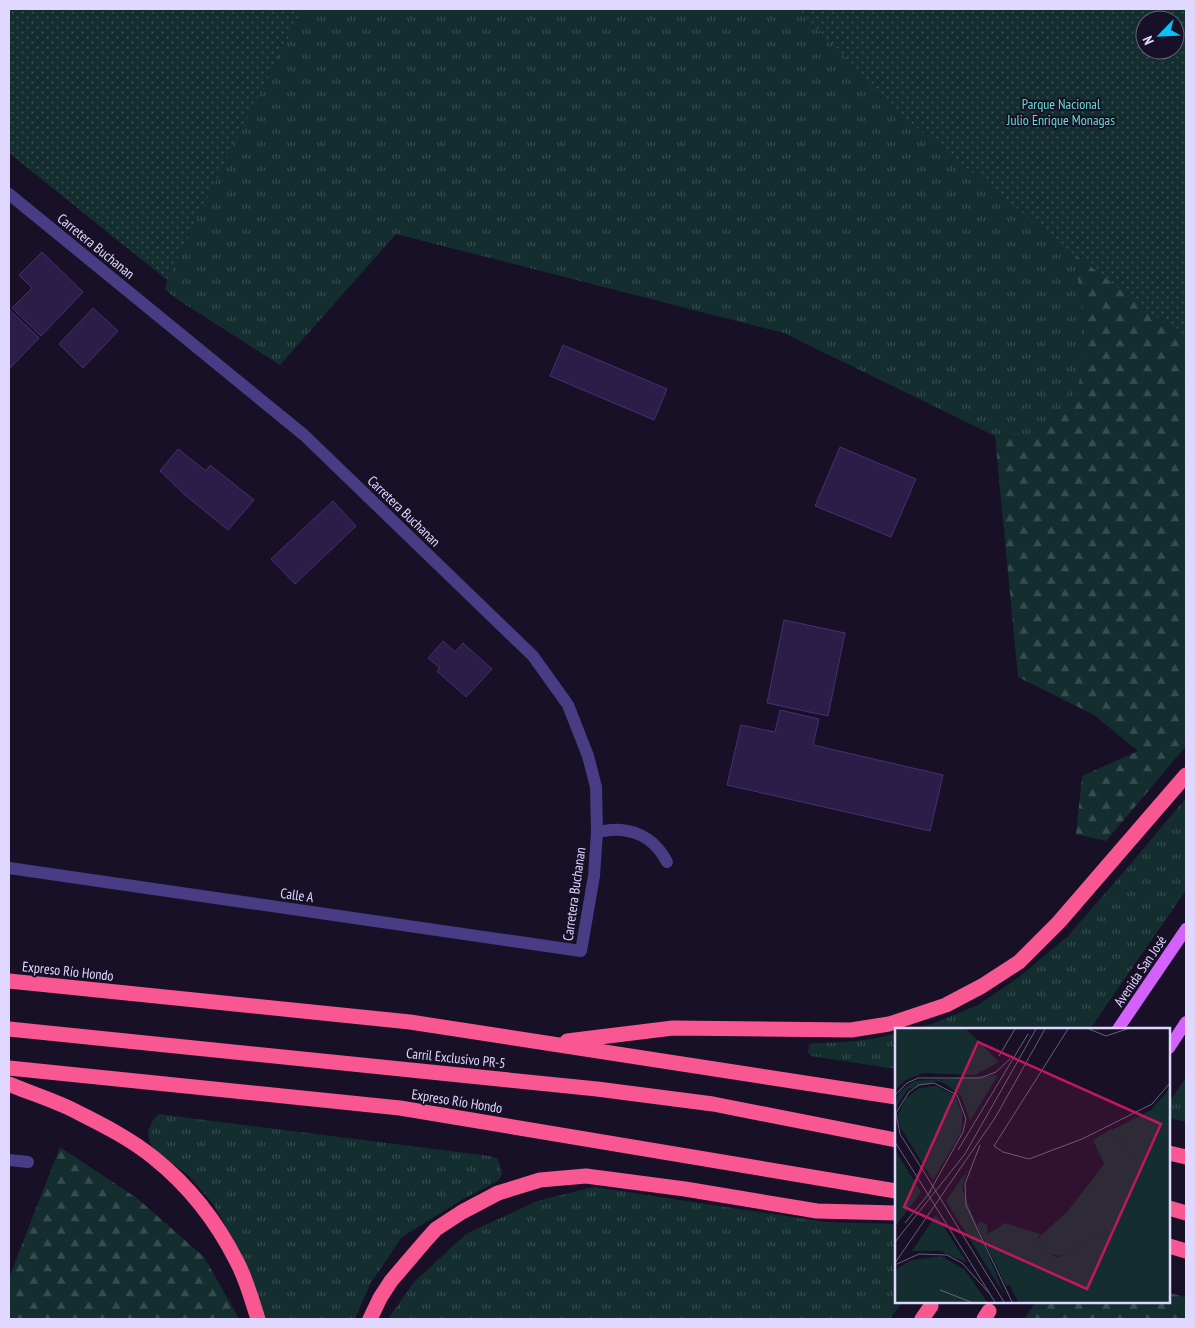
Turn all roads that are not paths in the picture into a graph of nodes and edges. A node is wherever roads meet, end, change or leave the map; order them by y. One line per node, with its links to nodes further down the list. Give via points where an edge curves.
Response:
1 (9, 194): 3 (street, Carretera Buchanan, via 304,435 533,656 568,705 584,748 596,787)
2 (1186, 775): 12 (highway, via 1059,922 1018,962 946,1005 889,1024 851,1030 673,1028)
3 (597, 832): 4 (street, via 633,832 655,844); 7 (street, Carretera Buchanan, via 594,876)
4 (667, 862)
5 (9, 868): 7 (street, Calle A)
6 (1186, 929): 10 (main road, Avenida San José)
7 (581, 951)
8 (9, 981): 12 (highway, Expreso Río Hondo, via 410,1022)
9 (1186, 1022): 13 (main road)
10 (1119, 1028)
11 (9, 1029): 17 (highway, Carril Exclusivo PR-5, via 598,1089 712,1104)
12 (548, 1044): 16 (highway, Expreso Río Hondo)
13 (1170, 1046)
14 (9, 1068): 22 (highway, Expreso Río Hondo, via 400,1108)
15 (9, 1084): 29 (highway, via 78,1112 128,1140 177,1179 211,1218 238,1263)
16 (895, 1097)
17 (895, 1140)
18 (1170, 1153): 19 (highway)
19 (1186, 1157)
20 (9, 1160): 21 (street)
21 (28, 1162)
22 (895, 1191)
23 (1170, 1208): 25 (highway)
24 (895, 1213): 30 (highway, via 817,1212 586,1176 540,1180 484,1200 436,1229 391,1281)
25 (1186, 1213)
26 (1170, 1246): 27 (highway)
27 (1186, 1251)
28 (932, 1304): 31 (highway)
29 (258, 1319)
30 (370, 1319)
31 (922, 1319)

